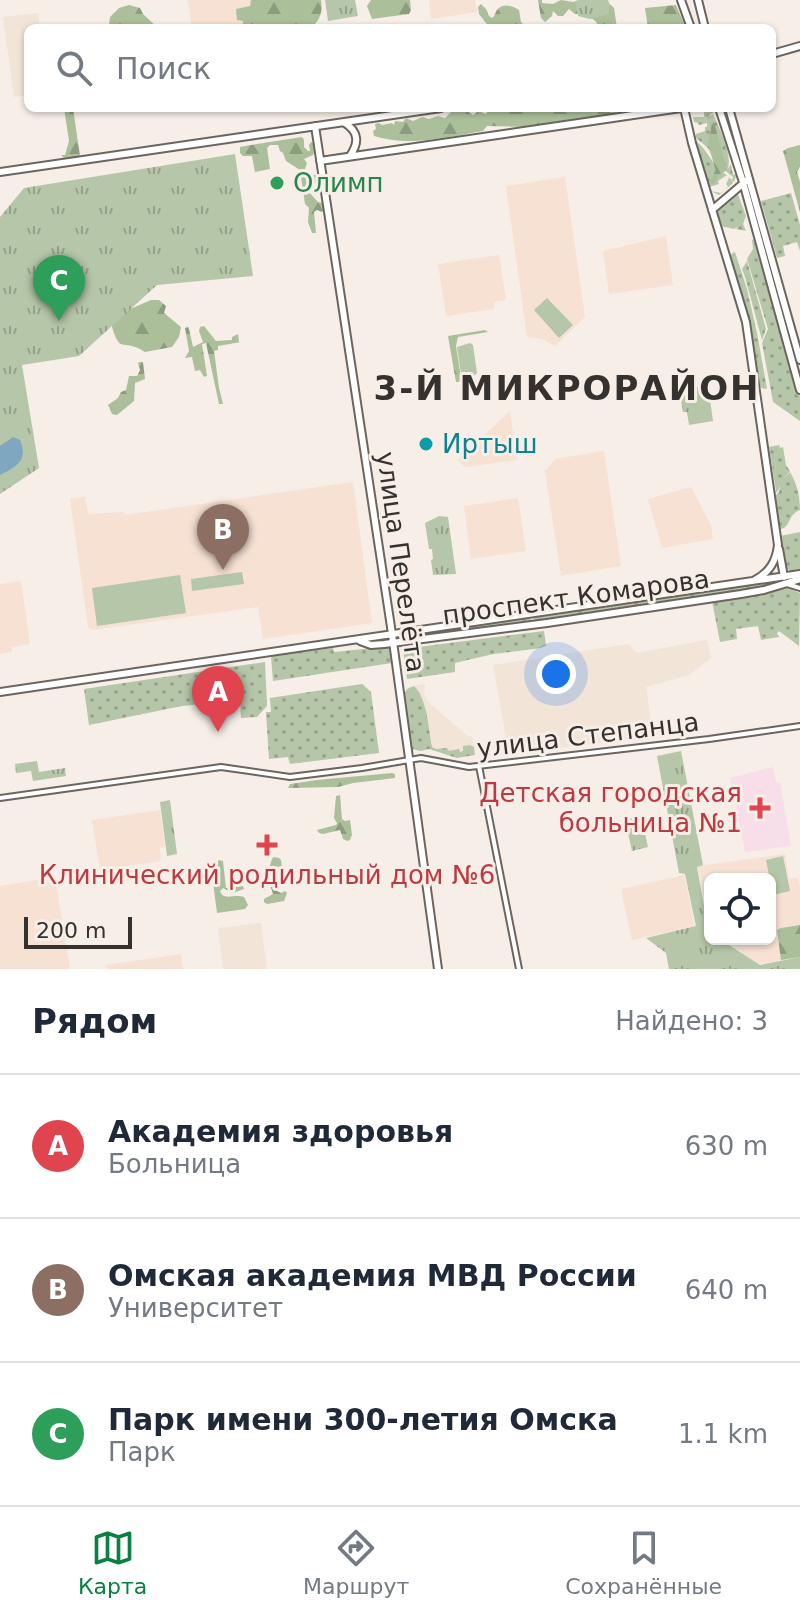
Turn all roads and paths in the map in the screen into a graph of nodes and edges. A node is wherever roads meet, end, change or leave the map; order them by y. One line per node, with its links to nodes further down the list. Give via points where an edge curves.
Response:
1 (698, 1): 6 (main road)
2 (683, 3): 3 (main road)
3 (688, 18): 4 (main road); 5 (main road)
4 (690, 24)
5 (694, 24)
6 (704, 24)
7 (800, 46): 8 (main road)
8 (776, 53)
9 (413, 112): 16 (main road)
10 (624, 112): 15 (main road)
11 (658, 112): 15 (main road)
12 (683, 112): 22 (main road)
13 (720, 112): 21 (main road)
14 (730, 112): 21 (main road)
15 (629, 117): 18 (main road)
16 (344, 122): 17 (main road); 18 (main road, via 357,137)
17 (315, 126): 19 (main road, улица Перелёта); 20 (main road)
18 (350, 156): 19 (main road)
19 (320, 161): 36 (main road, улица Перелёта)
20 (0, 172)
21 (746, 181): 22 (main road); 23 (main road); 24 (main road)
22 (712, 210): 25 (main road, via 746,322)
23 (800, 360)
24 (800, 390)
25 (778, 545): 27 (main road); 28 (main road, via 768,571)
26 (800, 577): 27 (main road, проспект Комарова); 30 (street)
27 (784, 580): 28 (main road, проспект Комарова); 30 (street); 31 (main road, проспект Комарова)
28 (752, 581): 29 (main road, проспект Комарова)
29 (740, 583): 31 (main road); 32 (main road, проспект Комарова)
30 (800, 587)
31 (741, 594): 34 (main road, проспект Комарова)
32 (580, 607): 33 (main road, проспект Комарова); 34 (main road)
33 (530, 614): 35 (main road); 36 (main road, проспект Комарова)
34 (581, 617): 35 (main road, проспект Комарова)
35 (531, 625): 38 (main road, проспект Комарова)
36 (392, 634): 37 (main road, проспект Комарова); 38 (main road, улица Перелёта)
37 (357, 640): 38 (main road, проспект Комарова); 39 (main road, проспект Комарова)
38 (393, 643): 41 (main road, улица Перелёта)
39 (0, 692)
40 (800, 726): 42 (street, улица Степанца)
41 (409, 760): 42 (street, улица Степанца); 43 (street, улица Степанца, via 290,777 214,767); 44 (main road, улица Перелёта)
42 (479, 766): 45 (street)
43 (0, 798)
44 (438, 969)
45 (519, 969)

